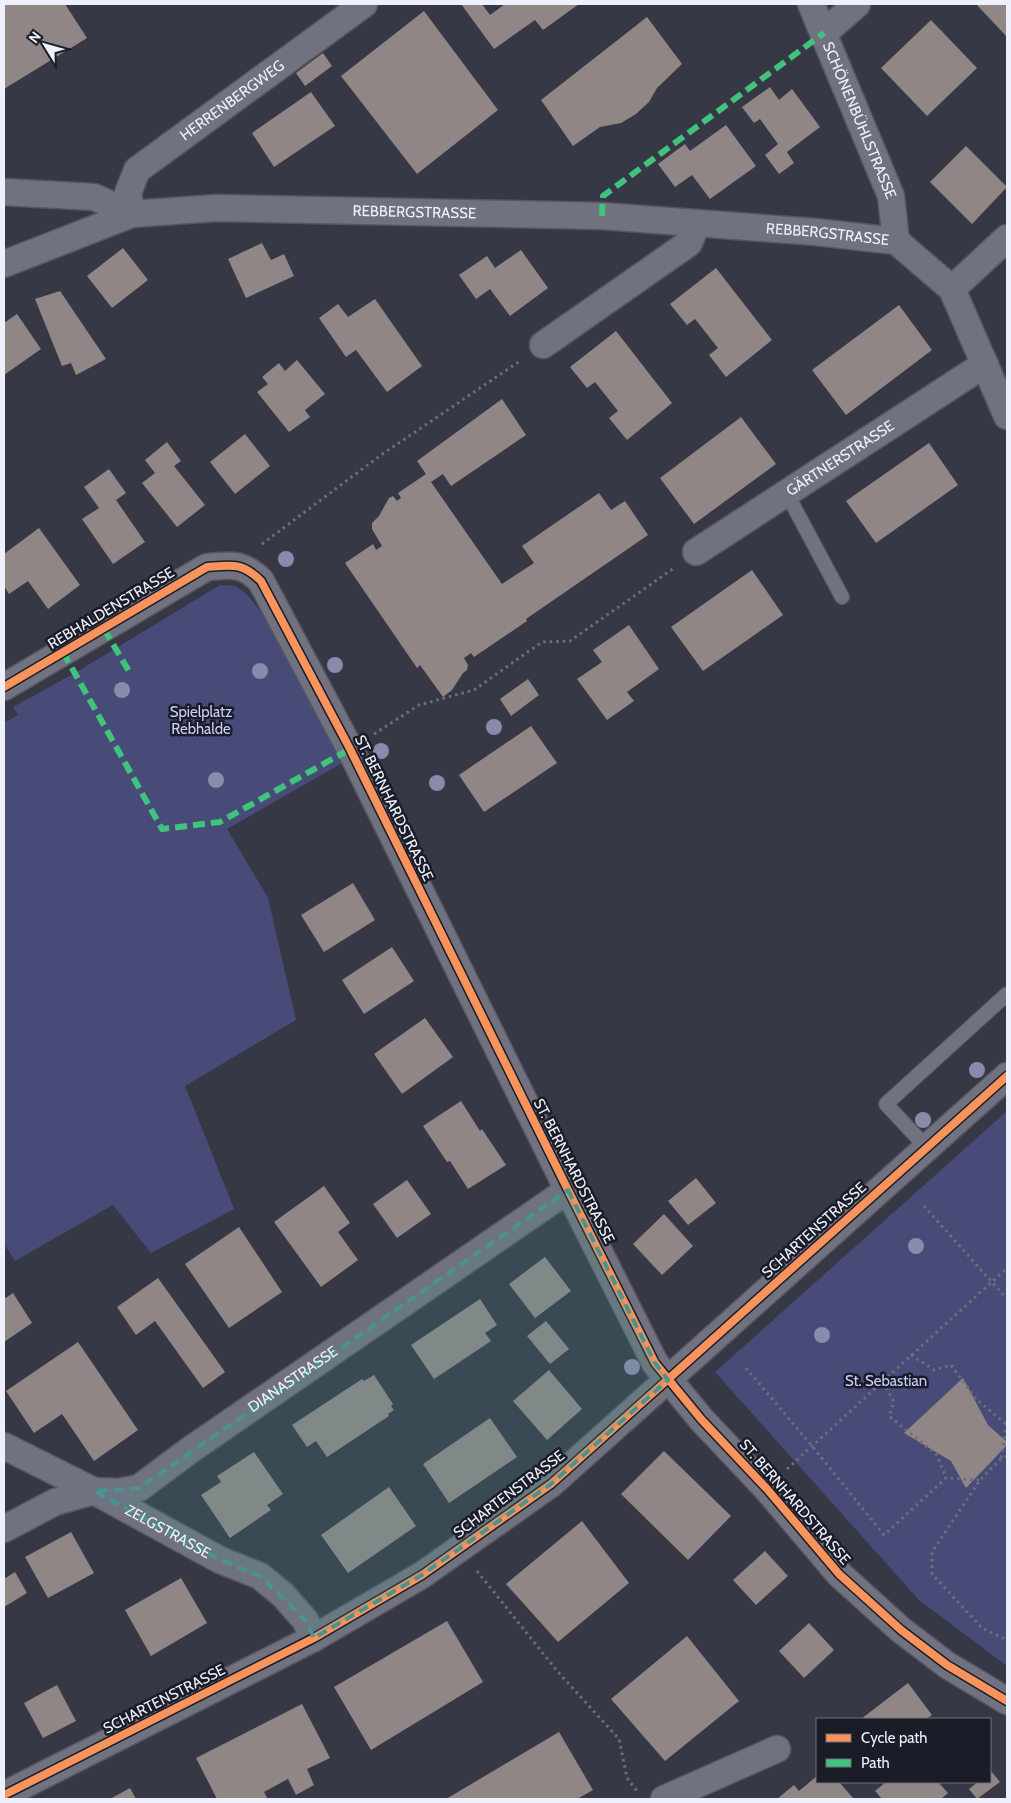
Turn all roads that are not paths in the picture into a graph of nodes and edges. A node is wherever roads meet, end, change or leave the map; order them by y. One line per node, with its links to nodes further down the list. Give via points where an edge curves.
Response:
1 (364, 4): 6 (street, HERRENBERGWEG, via 137,170 128,193)
2 (811, 4): 4 (street, SCHÖNENBÜHLSTRASSE)
3 (857, 4): 4 (street)
4 (824, 33): 9 (street, SCHÖNENBÜHLSTRASSE, via 891,196)
5 (4, 192): 6 (street, REBBERGSTRASSE, via 94,197)
6 (132, 214): 7 (street, REBBERGSTRASSE, via 226,208 602,216); 10 (street, REBBERGSTRASSE)
7 (697, 223): 9 (street, REBBERGSTRASSE); 12 (street, via 689,242)
8 (1007, 238): 11 (street)
9 (896, 242): 11 (street, REBBERGSTRASSE)
10 (4, 264)
11 (952, 289): 13 (street, REBBERGSTRASSE)
12 (543, 345)
13 (985, 364): 14 (street, REBBERGSTRASSE); 15 (street, GÄRTNERSTRASSE)
14 (1007, 416)
15 (786, 492): 16 (street, GÄRTNERSTRASSE); 18 (lane)
16 (696, 552)
17 (235, 564): 19 (street, REBHALDENSTRASSE, via 207,567); 23 (street, ST. BERNHARDSTRASSE, via 251,570 261,581 350,749)
18 (842, 597)
19 (4, 687)
20 (1007, 994): 22 (lane, via 886,1104)
21 (1007, 1076): 22 (street, SCHARTENSTRASSE)
22 (927, 1148): 24 (street, SCHARTENSTRASSE)
23 (568, 1190): 24 (street, ST. BERNHARDSTRASSE, via 656,1364); 26 (street, DIANASTRASSE, via 139,1488 118,1492)
24 (668, 1380): 28 (street, SCHARTENSTRASSE, via 551,1484 422,1576); 29 (street, ST. BERNHARDSTRASSE, via 839,1574 900,1630 947,1665)
25 (4, 1446): 26 (street, ZELGSTRASSE)
26 (94, 1491): 27 (street, DIANASTRASSE, via 55,1502); 28 (street, ZELGSTRASSE, via 220,1560 260,1576 305,1620)
27 (4, 1530)
28 (314, 1638): 31 (street, SCHARTENSTRASSE)
29 (1007, 1701)
30 (777, 1750): 32 (street)
31 (4, 1795)
32 (664, 1799)

